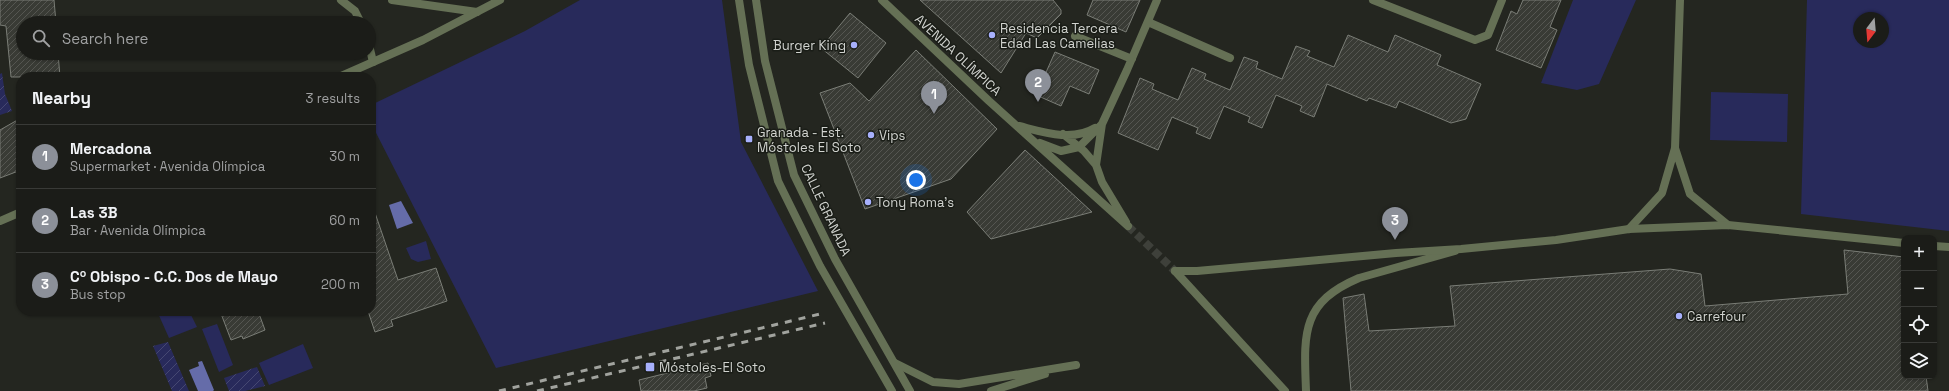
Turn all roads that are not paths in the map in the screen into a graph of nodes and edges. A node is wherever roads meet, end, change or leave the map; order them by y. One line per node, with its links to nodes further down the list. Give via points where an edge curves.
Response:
1 (341, 0): 12 (street)
2 (392, 0): 11 (street)
3 (500, 0): 11 (street)
4 (739, 0): 35 (street, via 749,65 778,181 820,266)
5 (756, 0): 34 (street, CALLE GRANADA, via 765,61 794,175 835,259)
6 (882, 0): 20 (street, AVENIDA OLÍMPICA)
7 (1157, 0): 13 (street)
8 (1373, 0): 9 (street, via 1475,40 1488,35)
9 (1502, 0)
10 (1680, 0): 24 (street)
11 (477, 12): 17 (street)
12 (358, 16)
13 (1148, 22): 15 (street); 16 (street)
14 (1075, 36): 16 (street)
15 (1230, 58)
16 (1132, 59): 19 (street)
17 (373, 62): 18 (street)
18 (351, 72)
19 (1102, 124): 21 (street, via 1090,131 1073,135); 23 (street); 25 (street)
20 (1018, 126): 21 (street); 22 (street, AVENIDA OLÍMPICA)
21 (1062, 134): 23 (street)
22 (1034, 140): 23 (street, via 1061,151); 25 (street, AVENIDA OLÍMPICA, via 1128,226 1102,182)
23 (1079, 147): 25 (street)
24 (1675, 148): 28 (street, via 1690,194); 29 (street, via 1662,193)
25 (1096, 165)
26 (16, 214): 27 (street)
27 (0, 221)
28 (1728, 225): 29 (street); 30 (street)
29 (1628, 229): 33 (street, via 1556,240)
30 (1901, 243)
31 (1937, 246): 32 (street)
32 (1949, 247)
33 (1461, 249): 38 (street, via 1175,271); 39 (street, via 1359,278 1344,284 1329,295 1317,307 1307,328)
34 (895, 363): 36 (street, CALLE GRANADA); 37 (street, via 933,382 959,384 1076,365)
35 (892, 391)
36 (910, 391)
37 (991, 391)
38 (1285, 391)
39 (1306, 391)

